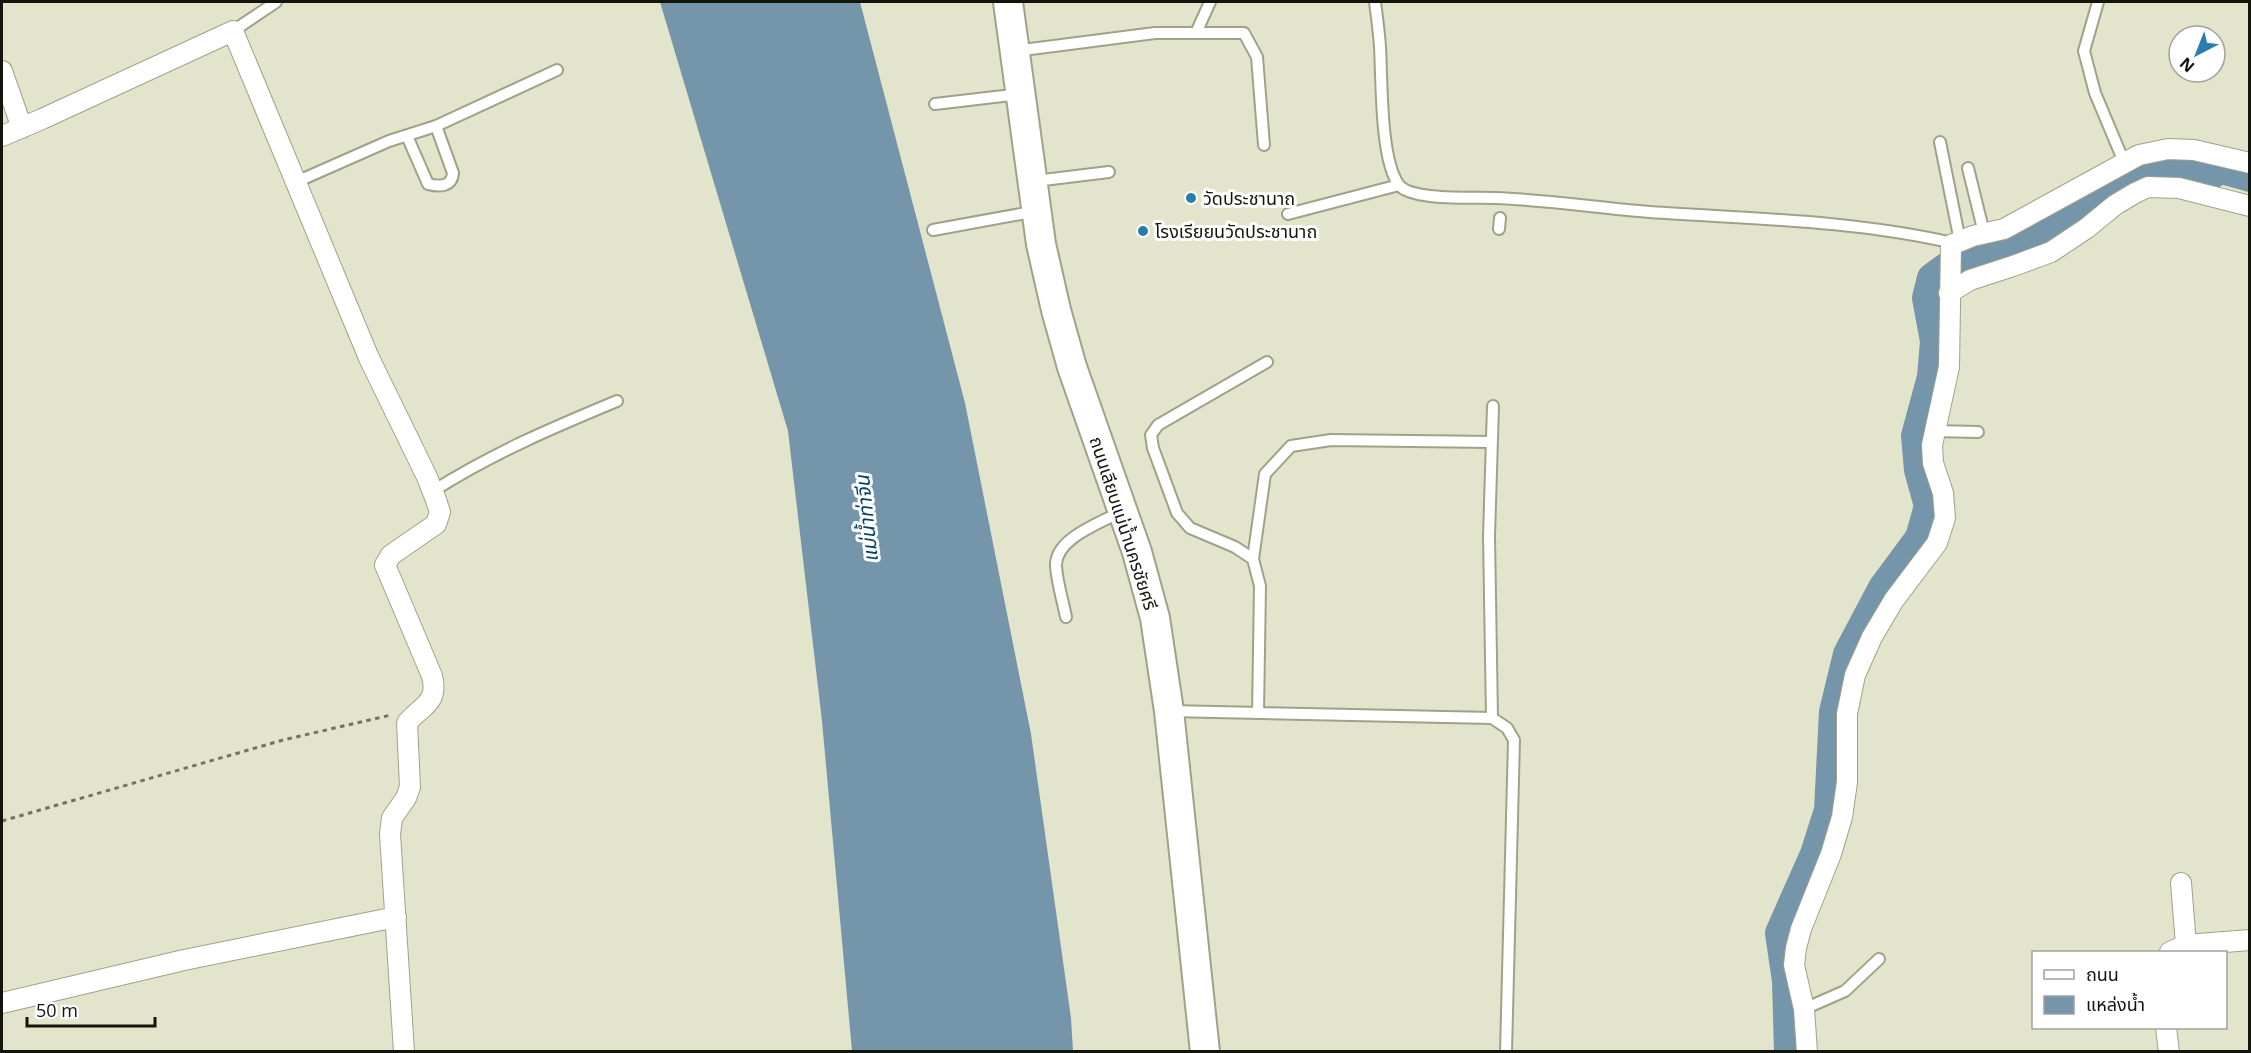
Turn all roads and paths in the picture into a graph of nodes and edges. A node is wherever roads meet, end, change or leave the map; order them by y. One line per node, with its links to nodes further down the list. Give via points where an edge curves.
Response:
1 (276, 2): 6 (lane)
2 (1008, 2): 8 (main road, ถนนเลียบแม่น้ำนครชัยศรี)
3 (1210, 2): 7 (lane)
4 (1376, 2): 25 (lane, via 1384,133 1392,172)
5 (2098, 2): 19 (lane, via 2084,51 2095,93)
6 (233, 31): 14 (street); 24 (street)
7 (1196, 33): 8 (lane, via 1155,33); 18 (lane, via 1244,33 1257,57)
8 (1015, 51): 11 (main road, ถนนเลียบแม่น้ำนครชัยศรี)
9 (557, 70): 13 (lane)
10 (2, 71): 14 (street)
11 (1020, 94): 12 (lane); 23 (main road, ถนนเลียบแม่น้ำนครชัยศรี)
12 (935, 104)
13 (436, 126): 16 (lane); 16 (lane, via 453,172 449,183 441,186 428,184)
14 (22, 128): 15 (street)
15 (2, 136)
16 (407, 136): 24 (lane)
17 (1940, 142): 31 (lane)
18 (1264, 145)
19 (2124, 162): 20 (street, via 2168,149 2194,150); 30 (street, via 2004,229)
20 (2250, 163)
21 (1968, 168): 30 (lane)
22 (1109, 172): 23 (lane)
23 (1033, 181): 27 (main road, ถนนเลียบแม่น้ำนครชัยศรี)
24 (296, 182): 39 (street, via 372,363)
25 (1399, 185): 28 (lane); 31 (lane, via 1412,194 1792,220 1905,232)
26 (2250, 206): 32 (street, via 2179,188 2148,187 2115,205 2051,252)
27 (1037, 211): 29 (lane); 40 (main road, ถนนเลียบแม่น้ำนครชัยศรี, via 1056,310 1072,367)
28 (1288, 214)
29 (933, 230)
30 (1984, 233): 31 (street)
31 (1954, 245): 32 (street)
32 (1949, 290): 36 (street, via 1949,367)
33 (1267, 362): 41 (lane, via 1158,425 1151,435 1177,513 1190,528)
34 (616, 401): 39 (lane, via 523,440)
35 (1493, 406): 38 (lane)
36 (1934, 431): 37 (lane); 54 (street, via 1933,463 1943,493 1945,518 1937,543 1894,600 1855,675 1847,714 1847,782 1842,817 1796,948 1794,965)
37 (1978, 432)
38 (1492, 442): 41 (lane, via 1331,440 1291,446 1265,474); 46 (lane)
39 (433, 490): 43 (street, via 440,512 436,524 391,555 385,565 432,676 433,696)
40 (1123, 511): 42 (lane, via 1068,540 1059,549 1056,564); 44 (main road, ถนนเลียบแม่น้ำนครชัยศรี, via 1155,618)
41 (1253, 559): 45 (lane, via 1260,586)
42 (1066, 617)
43 (423, 708): 47 (path, via 283,740); 49 (street, via 407,723 410,787 392,818)
44 (1169, 711): 45 (lane); 56 (main road, ถนนเลียบแม่น้ำนครชัยศรี)
45 (1258, 713): 46 (lane)
46 (1492, 718): 58 (lane, via 1507,728 1514,740)
47 (2, 821)
48 (2181, 883): 51 (street)
49 (396, 916): 53 (street); 57 (street)
50 (2250, 940): 51 (street)
51 (2178, 949)
52 (1879, 959): 54 (lane, via 1845,991)
53 (2, 1003)
54 (1804, 1009): 59 (street)
55 (2166, 1029): 60 (street)
56 (1203, 1051)
57 (404, 1052)
58 (1506, 1052)
59 (1807, 1052)
60 (2169, 1052)

